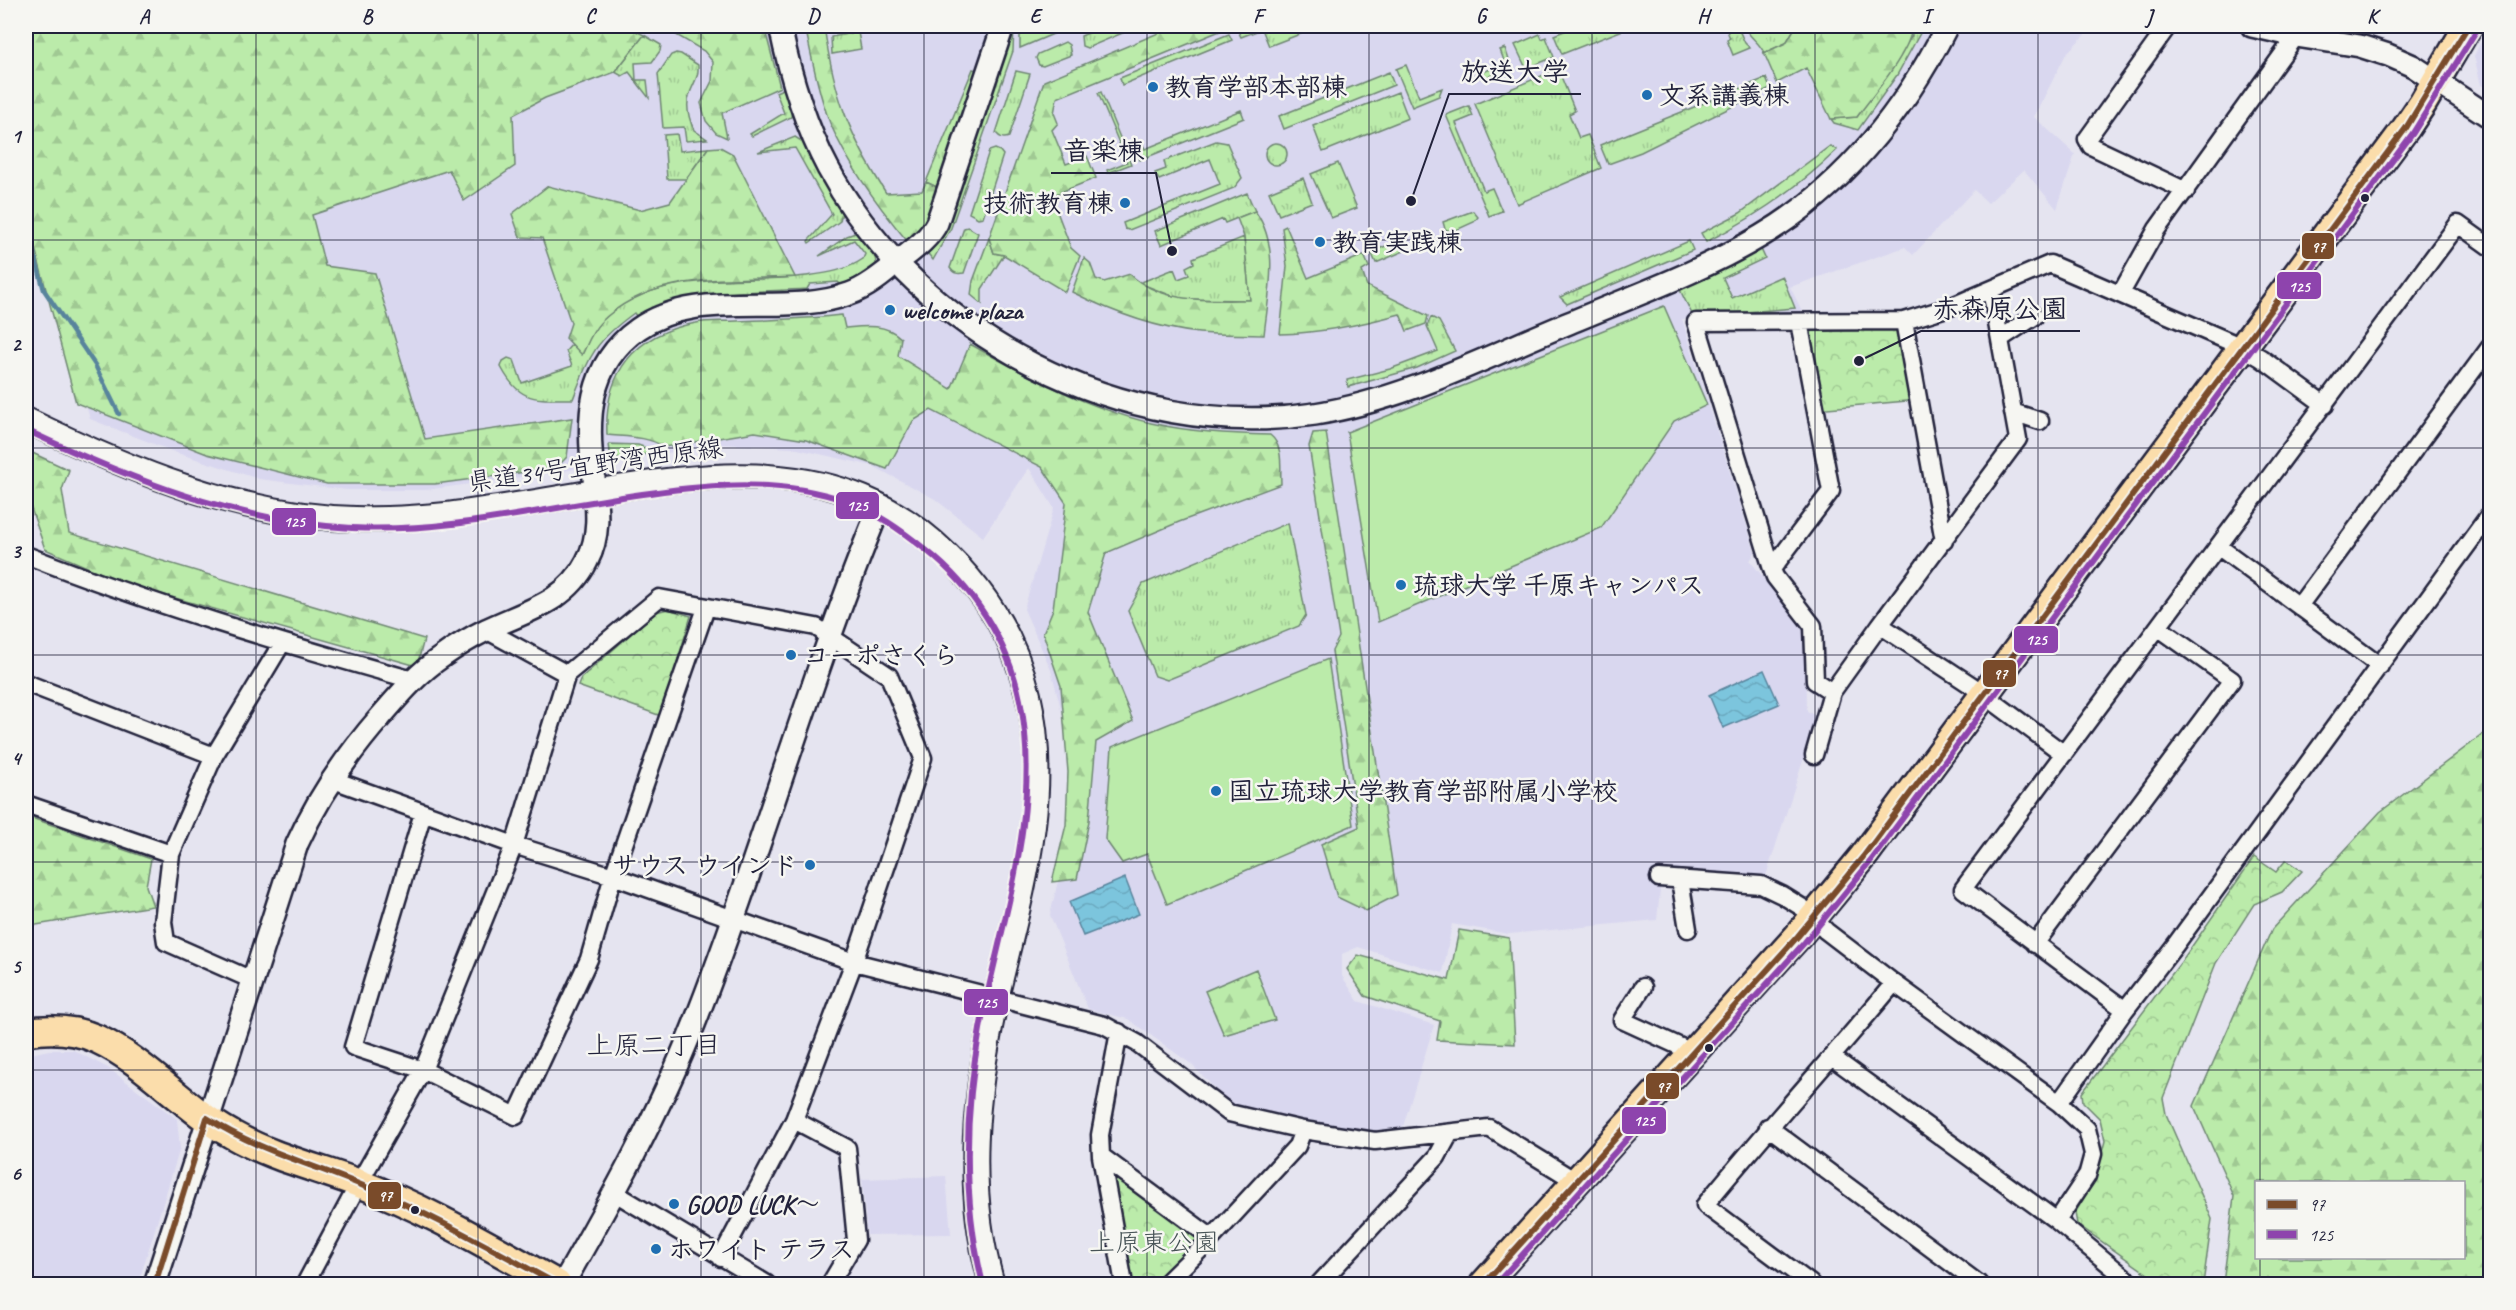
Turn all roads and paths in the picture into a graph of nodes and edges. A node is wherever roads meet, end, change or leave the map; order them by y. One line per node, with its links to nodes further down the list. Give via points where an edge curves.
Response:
1 (780, 26): 12 (street, via 794,83 818,149 851,205)
2 (1003, 26): 12 (street, via 937,222 926,239)
3 (1947, 26): 12 (street, via 1921,75 1882,130 1840,176 1779,225 1654,287 1430,381 1359,405 1295,416 1221,417 1182,413 1117,398 1053,373 996,342 948,309)
4 (2168, 26): 10 (street, via 2087,139 2091,146)
5 (2252, 26): 7 (street)
6 (2468, 26): 8 (main road)
7 (2296, 36): 8 (street, via 2373,50 2413,66); 10 (street)
8 (2436, 82): 9 (street); 19 (main road)
9 (2490, 117)
10 (2186, 190): 14 (street, via 2157,229)
11 (2490, 247): 21 (street, via 2458,224)
12 (897, 262): 25 (street, via 844,296 679,310 654,319 631,334 606,362 590,405 589,438)
13 (1991, 290): 14 (street, via 2049,264); 16 (street); 18 (street)
14 (2121, 293): 19 (street)
15 (2036, 316): 18 (street)
16 (1904, 321): 17 (street); 28 (street)
17 (1799, 322): 31 (street, via 1831,491); 31 (street, via 1696,322)
18 (2000, 339): 22 (street)
19 (2242, 347): 21 (street); 44 (main road)
20 (2490, 347): 32 (street)
21 (2325, 405): 29 (street)
22 (2013, 412): 24 (street); 28 (street, via 2018,439)
23 (26, 420): 25 (main road, 県道34号宜野湾西原線, via 78,446 166,481 227,501 300,515 410,518)
24 (2040, 421)
25 (596, 491): 26 (main road, 県道34号宜野湾西原線, via 739,474 816,483); 36 (street, via 598,526 588,560 576,579 548,603)
26 (880, 506): 37 (street); 64 (main road, 県道34号宜野湾西原線, via 915,525 974,584 1018,656 1030,701 1037,752 1035,810 1023,894)
27 (2489, 519): 39 (street)
28 (1944, 541): 34 (street)
29 (2218, 548): 32 (street); 35 (street)
30 (26, 555): 38 (street, via 132,596)
31 (1772, 569): 43 (street, via 1813,626 1815,681)
32 (2299, 606): 39 (street)
33 (706, 608): 37 (street, via 816,627); 40 (street, via 659,598); 53 (street)
34 (1880, 625): 43 (street); 44 (street)
35 (2159, 628): 45 (street); 59 (street, via 2232,680)
36 (486, 630): 40 (street); 41 (street)
37 (831, 636): 57 (street); 60 (street, via 889,676 923,758)
38 (282, 643): 41 (street); 47 (street)
39 (2380, 666): 65 (street)
40 (567, 674): 51 (street)
41 (413, 680): 48 (street)
42 (26, 683): 47 (street)
43 (1832, 692): 46 (street)
44 (1984, 695): 45 (street); 56 (main road)
45 (2064, 754): 59 (street, via 1964,889)
46 (1814, 755)
47 (214, 756): 52 (street)
48 (331, 778): 50 (street); 61 (street, via 297,844)
49 (26, 804): 52 (street)
50 (423, 813): 51 (street); 70 (street, via 353,1047)
51 (514, 845): 53 (street); 70 (street)
52 (171, 854): 61 (street, via 163,922 166,942)
53 (613, 876): 57 (street); 70 (street, via 590,958 516,1116)
54 (1659, 878): 55 (street)
55 (1680, 879): 56 (street, via 1761,885 1803,908); 58 (street)
56 (1813, 919): 62 (street); 68 (main road)
57 (732, 920): 60 (street); 80 (street, via 695,1022)
58 (1688, 929)
59 (2035, 944): 65 (street)
60 (854, 962): 64 (street); 73 (street)
61 (252, 980): 72 (street)
62 (1894, 983): 69 (street); 71 (street)
63 (1642, 987): 68 (street, via 1622,1020)
64 (996, 997): 67 (street); 90 (main road, 県道34号宜野湾西原線, via 982,1071 974,1152 981,1240)
65 (2125, 1010): 71 (street)
66 (26, 1032): 72 (main road, via 71,1031 95,1039 116,1050)
67 (1119, 1032): 75 (street, via 1229,1113); 77 (street, via 1100,1135)
68 (1694, 1053): 78 (main road)
69 (1833, 1058): 74 (street); 81 (street)
70 (423, 1070): 79 (street)
71 (2059, 1103): 81 (street, via 2087,1129 2093,1154 2087,1176)
72 (207, 1118): 79 (main road, via 251,1144); 85 (street)
73 (794, 1120): 83 (street); 89 (street, via 847,1148 856,1240)
74 (1768, 1128): 95 (street, via 1706,1206); 96 (street)
75 (1303, 1130): 76 (street, via 1375,1141); 82 (street, via 1297,1146)
76 (1450, 1132): 78 (street, via 1489,1128); 93 (street, via 1437,1157)
77 (1101, 1156): 82 (street); 91 (street)
78 (1577, 1182): 94 (main road)
79 (359, 1183): 84 (street); 86 (main road, via 435,1217)
80 (615, 1193): 83 (street); 87 (street)
81 (2057, 1221): 97 (street)
82 (1212, 1238): 92 (street)
83 (721, 1258): 88 (street)
84 (310, 1283)
85 (155, 1284)
86 (557, 1284)
87 (563, 1284)
88 (767, 1284)
89 (830, 1284)
90 (993, 1284)
91 (1124, 1284)
92 (1165, 1284)
93 (1319, 1284)
94 (1484, 1284)
95 (1811, 1284)
96 (1978, 1284)
97 (2133, 1284)

